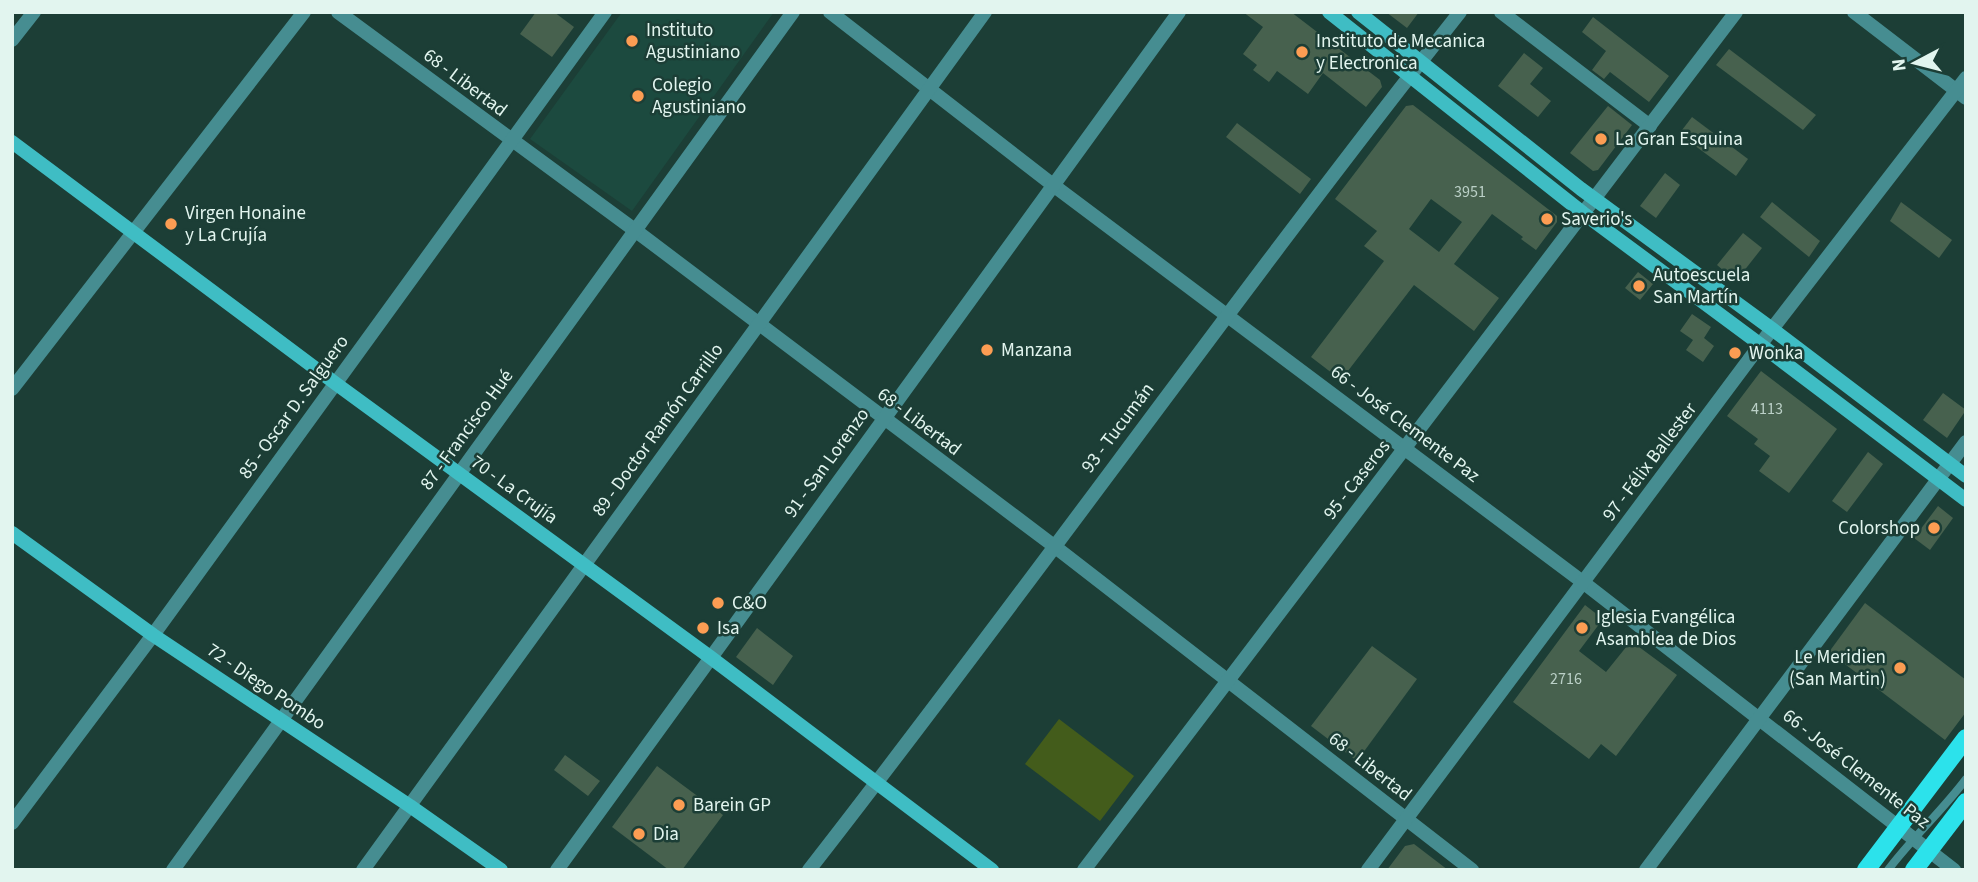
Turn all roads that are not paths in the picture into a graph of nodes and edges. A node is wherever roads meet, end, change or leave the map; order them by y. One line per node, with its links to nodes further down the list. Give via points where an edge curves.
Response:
1 (34, 12): 15 (street)
2 (304, 12): 28 (street)
3 (338, 12): 23 (street, 68 - Libertad)
4 (605, 12): 23 (street, 85 - Oscar D. Salguero)
5 (793, 12): 27 (street, 87 - Francisco Hué)
6 (830, 12): 19 (street, 66 - José Clemente Paz)
7 (985, 12): 19 (street, 89 - Doctor Ramón Carrillo)
8 (1179, 12): 24 (street, 91 - San Lorenzo)
9 (1329, 12): 17 (street)
10 (1358, 12): 16 (street)
11 (1460, 12): 16 (street, 93 - Tucumán)
12 (1501, 12): 21 (street)
13 (1736, 12): 21 (street, 95 - Caseros)
14 (1854, 12): 20 (street)
15 (12, 40)
16 (1421, 61): 17 (street, 93 - Tucumán); 25 (street)
17 (1410, 75): 26 (street); 29 (street, 93 - Tucumán)
18 (1966, 78): 20 (street, 97 - Félix Ballester)
19 (930, 88): 24 (street, 66 - José Clemente Paz); 30 (street, 89 - Doctor Ramón Carrillo)
20 (1961, 94): 31 (street, 97 - Félix Ballester)
21 (1650, 126): 25 (street, 95 - Caseros)
22 (12, 142): 28 (street, 70 - La Crujía)
23 (511, 142): 27 (street, 68 - Libertad); 33 (street, 85 - Oscar D. Salguero)
24 (1054, 185): 29 (street, 66 - José Clemente Paz); 35 (street, 91 - San Lorenzo)
25 (1594, 199): 26 (street, 95 - Caseros); 31 (street)
26 (1583, 213): 32 (street); 37 (street, 95 - Caseros)
27 (636, 231): 30 (street, 68 - Libertad); 39 (street, 87 - Francisco Hué)
28 (134, 234): 33 (street, 70 - La Crujía); 34 (street)
29 (1228, 313): 37 (street, 66 - José Clemente Paz); 44 (street, 93 - Tucumán)
30 (758, 324): 35 (street, 68 - Libertad); 45 (street, 89 - Doctor Ramón Carrillo)
31 (1772, 329): 32 (street, 97 - Félix Ballester); 38 (street)
32 (1762, 345): 41 (street); 46 (street, 97 - Félix Ballester)
33 (335, 383): 39 (street, 70 - La Crujía); 47 (street, 85 - Oscar D. Salguero)
34 (12, 389)
35 (883, 419): 44 (street, 68 - Libertad); 48 (street, 91 - San Lorenzo)
36 (1966, 442): 38 (street)
37 (1405, 450): 46 (street, 66 - José Clemente Paz); 49 (street, 95 - Caseros)
38 (1950, 463): 40 (street); 41 (street)
39 (459, 474): 45 (street, 70 - La Crujía); 51 (street, 87 - Francisco Hué)
40 (1966, 476)
41 (1938, 479): 42 (street); 50 (street)
42 (1966, 500)
43 (12, 533): 47 (street, 72 - Diego Pombo)
44 (1054, 546): 49 (street, 68 - Libertad); 54 (street, 93 - Tucumán)
45 (585, 565): 48 (street, 70 - La Crujía); 56 (street, 89 - Doctor Ramón Carrillo)
46 (1584, 583): 50 (street, 66 - José Clemente Paz); 57 (street, 97 - Félix Ballester)
47 (153, 635): 51 (street, 72 - Diego Pombo); 58 (street, 85 - Oscar D. Salguero)
48 (710, 657): 54 (street, 70 - La Crujía); 64 (street, 91 - San Lorenzo)
49 (1226, 680): 57 (street, 68 - Libertad); 67 (street, 95 - Caseros)
50 (1759, 716): 59 (street, 66 - José Clemente Paz); 70 (street)
51 (282, 721): 56 (street, 72 - Diego Pombo); 61 (street, 87 - Francisco Hué)
52 (1966, 738): 59 (main road)
53 (1966, 779): 59 (lane, via 1946,806)
54 (877, 783): 65 (street, 93 - Tucumán); 66 (street, 70 - La Crujía)
55 (1966, 802): 60 (main road)
56 (410, 806): 62 (street, 89 - Doctor Ramón Carrillo); 63 (street, 72 - Diego Pombo)
57 (1405, 819): 68 (street, 97 - Félix Ballester); 69 (street, 68 - Libertad)
58 (12, 823)
59 (1905, 833): 60 (street, 66 - José Clemente Paz); 71 (main road); 72 (lane)
60 (1928, 850): 73 (main road); 74 (street, 66 - José Clemente Paz)
61 (173, 870)
62 (363, 870)
63 (501, 870)
64 (557, 870)
65 (809, 870)
66 (992, 870)
67 (1084, 870)
68 (1368, 870)
69 (1472, 870)
70 (1646, 870)
71 (1866, 870)
72 (1888, 870)
73 (1914, 870)
74 (1954, 870)

